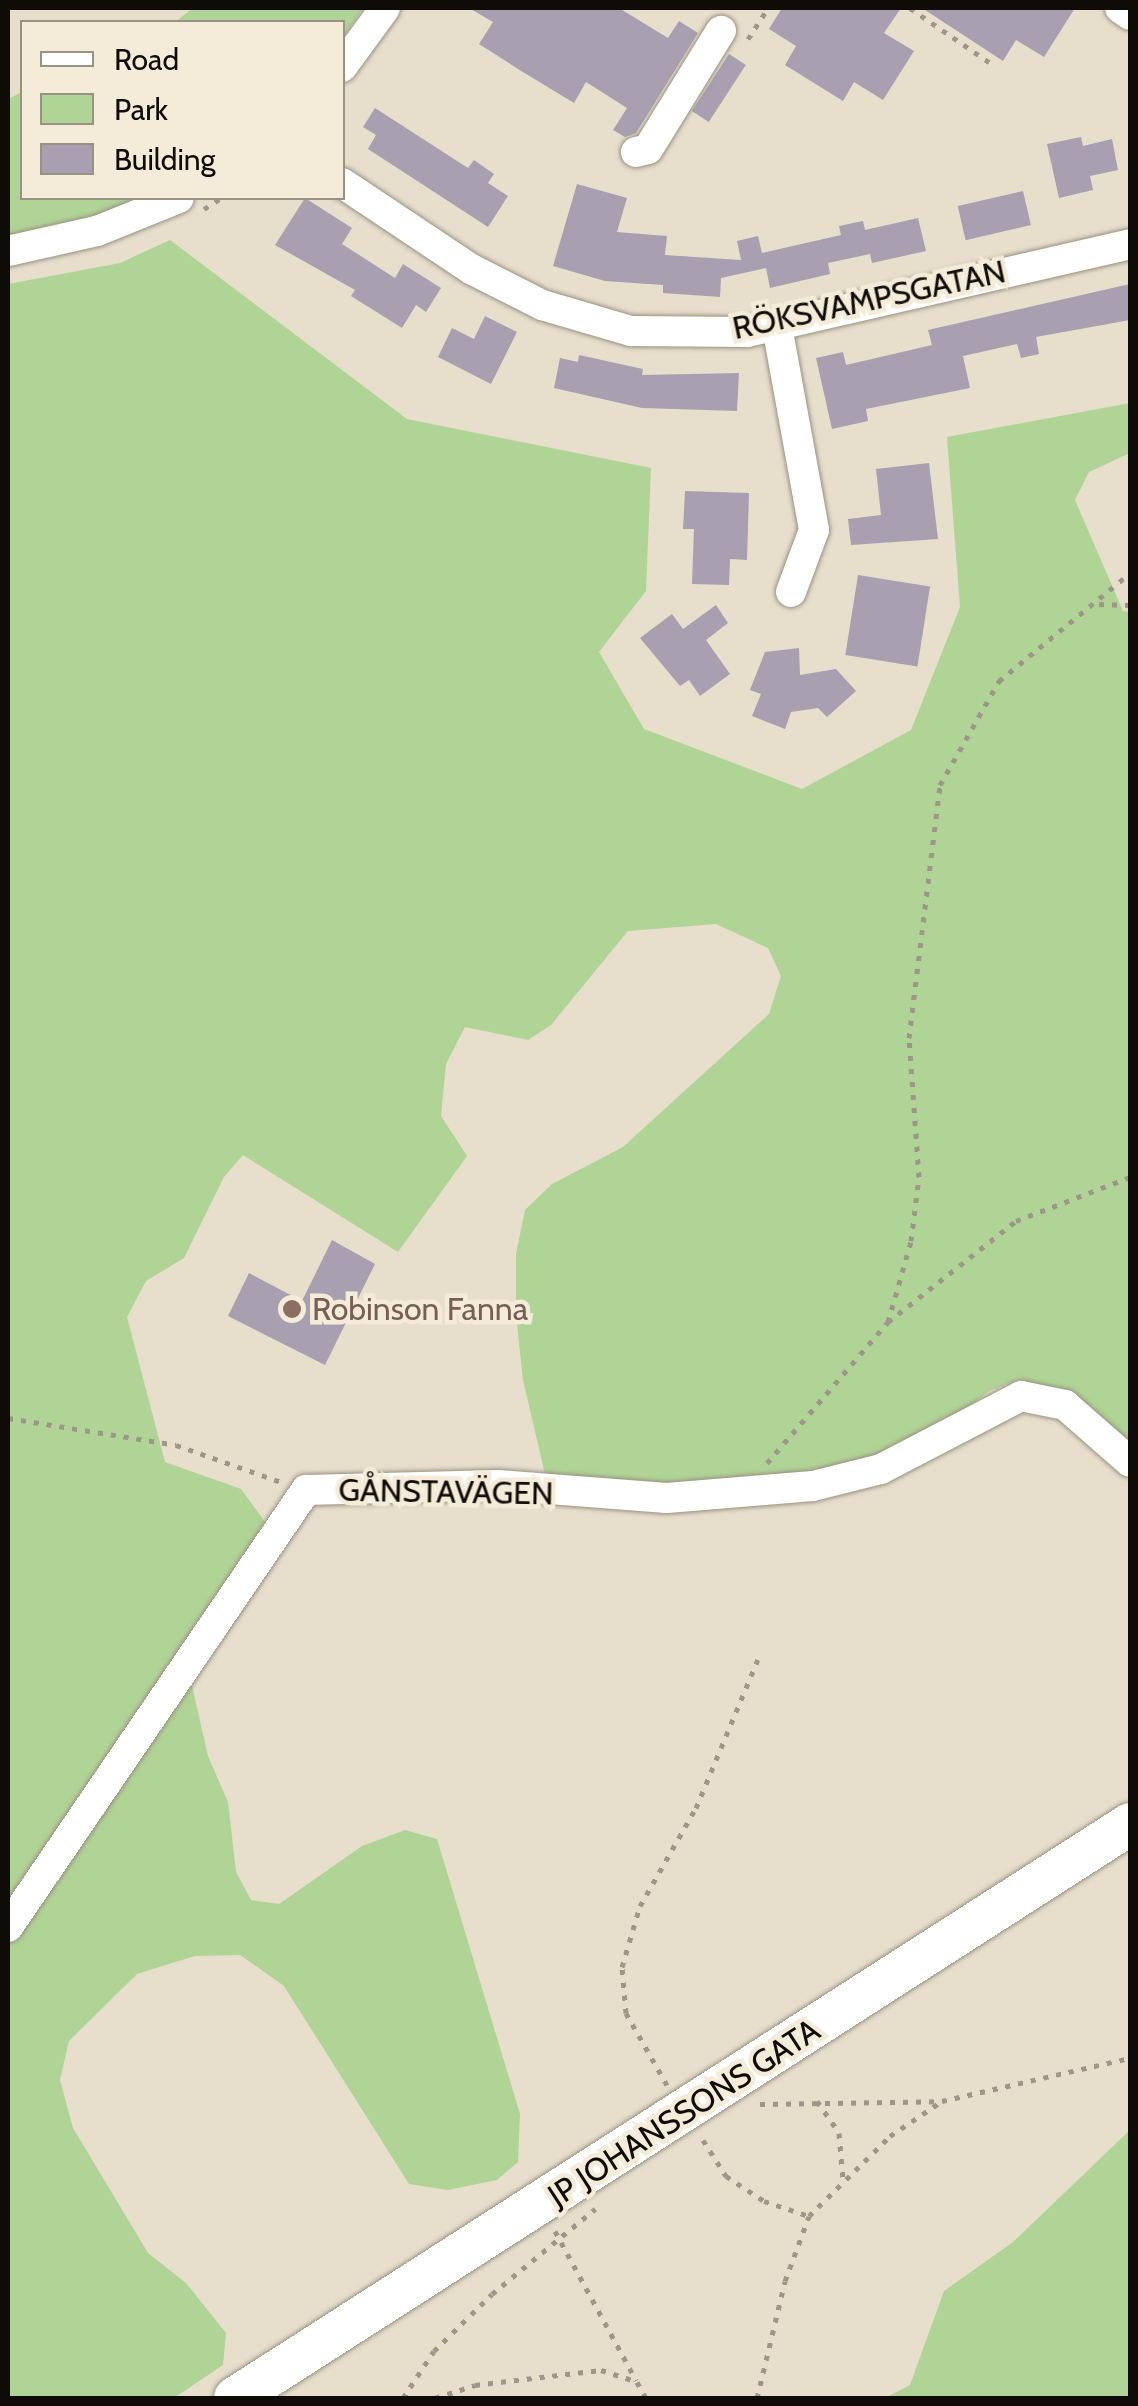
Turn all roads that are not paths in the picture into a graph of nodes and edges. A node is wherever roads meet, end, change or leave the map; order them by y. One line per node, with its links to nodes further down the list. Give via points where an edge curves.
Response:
1 (386, 8): 5 (street)
2 (1120, 8): 3 (street)
3 (1130, 15)
4 (732, 39): 6 (street, via 648,150)
5 (345, 63)
6 (636, 152)
7 (345, 185): 11 (street, RÖKSVAMPSGATAN, via 471,269 578,318 631,331)
8 (174, 200): 10 (street, via 97,231)
9 (1130, 244): 11 (street, RÖKSVAMPSGATAN)
10 (8, 252)
11 (776, 326): 12 (street, via 814,530)
12 (790, 592)
13 (1130, 1462): 15 (street, GÅNSTAVÄGEN, via 1065,1405 1021,1396 881,1470 746,1495 667,1498 498,1485 306,1490)
14 (1130, 1824): 16 (street, JP JOHANSSONS GATA, via 552,2224)
15 (8, 1927)
16 (235, 2398)

